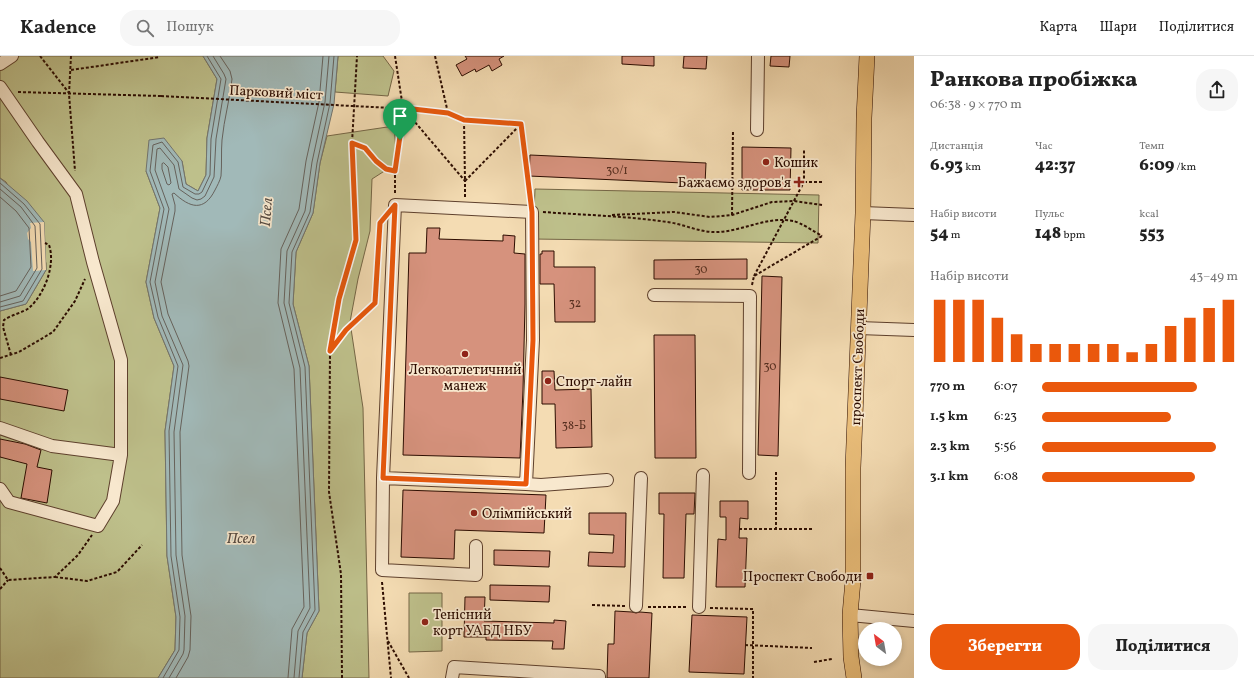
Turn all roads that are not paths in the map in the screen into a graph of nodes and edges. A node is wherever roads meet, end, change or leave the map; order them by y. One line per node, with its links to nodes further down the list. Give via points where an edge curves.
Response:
1 (12, 56): 4 (street)
2 (758, 56): 6 (street)
3 (867, 56): 7 (main road, проспект Свободи)
4 (0, 64)
5 (2, 90): 13 (street, via 76,194 121,360)
6 (757, 130)
7 (863, 213): 8 (street); 10 (main road, проспект Свободи)
8 (914, 215)
9 (654, 295): 14 (street, via 750,296)
10 (859, 328): 11 (street); 24 (main road, проспект Свободи)
11 (914, 330)
12 (0, 428): 13 (street, via 52,446)
13 (121, 455): 20 (street, via 113,501 98,526 9,502)
14 (749, 473)
15 (703, 475): 23 (street)
16 (383, 478): 19 (street); 19 (street, via 395,205 532,212 533,340); 21 (street, via 382,570 476,575)
17 (641, 478): 22 (street)
18 (607, 480): 19 (street, via 541,486)
19 (526, 484)
20 (0, 489)
21 (476, 546)
22 (636, 606)
23 (699, 607)
24 (850, 615): 25 (street); 28 (main road, проспект Свободи)
25 (914, 621)
26 (452, 678): 27 (street, via 454,667)
27 (599, 678)
28 (854, 678)

